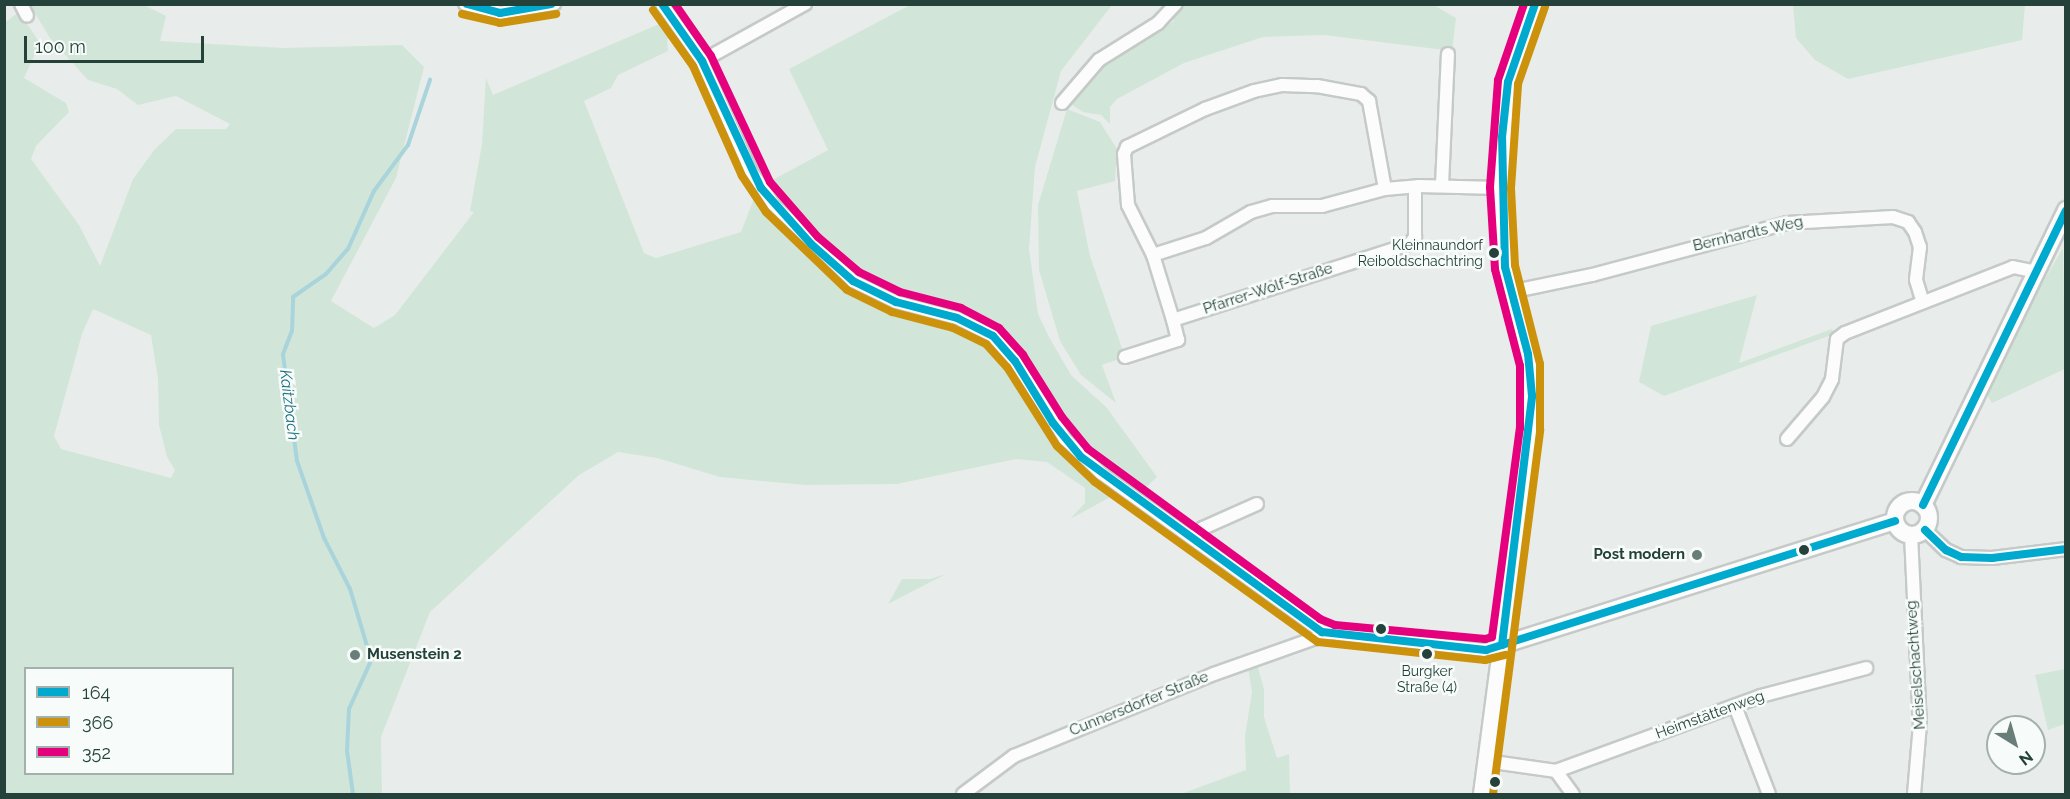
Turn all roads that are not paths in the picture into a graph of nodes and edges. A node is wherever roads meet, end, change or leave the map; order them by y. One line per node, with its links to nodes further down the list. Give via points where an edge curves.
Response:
1 (465, 4): 2 (street, via 500,13)
2 (554, 4)
3 (662, 4): 8 (street)
4 (805, 4): 8 (street)
5 (1176, 4): 9 (street, via 1158,23 1099,60)
6 (1528, 10): 12 (main road, via 1508,82)
7 (1448, 54): 10 (street)
8 (702, 61): 26 (street, via 760,188 811,244 853,281 896,302 957,318 993,336 1015,361 1065,439 1082,457)
9 (1062, 103)
10 (1442, 185): 11 (street); 12 (street)
11 (1415, 187): 13 (street); 19 (street, Pfarrer-Wolf-Straße, via 1415,237 1410,244)
12 (1500, 188): 17 (main road, via 1504,267)
13 (1384, 189): 15 (street, via 1322,206 1272,206 1251,212 1206,238); 15 (street, via 1372,108 1361,94 1282,85 1254,91 1205,109 1127,147 1124,154 1128,205)
14 (2066, 210): 16 (main road)
15 (1153, 255): 19 (street)
16 (2036, 272): 18 (street, via 2013,267); 23 (main road)
17 (1510, 292): 18 (street, Bernhardts Weg, via 1787,223 1893,217 1908,222 1915,232 1920,247 1916,280); 29 (main road, via 1528,354 1532,396)
18 (1922, 300): 21 (street, via 1837,339 1827,388 1806,420)
19 (1173, 320): 20 (street, via 1178,340)
20 (1125, 357)
21 (1787, 439)
22 (1257, 504): 26 (street, via 1203,528)
23 (1923, 505): 24 (main road, via 1912,501 1901,505); 25 (main road, via 1930,517)
24 (1895, 520): 25 (main road, via 1900,530); 29 (main road)
25 (1918, 532): 27 (street, via 1961,557 1992,558); 38 (street, Meiselschachtweg, via 1920,724)
26 (1193, 537): 28 (street, via 1297,616)
27 (2066, 549)
28 (1327, 634): 29 (street, via 1486,650); 34 (street, Cunnersdorfer Straße, via 1109,715 1006,759)
29 (1502, 645): 32 (main road)
30 (1866, 668): 31 (street, Heimstättenweg)
31 (1735, 706): 33 (street, Heimstättenweg); 37 (street)
32 (1486, 761): 33 (street); 35 (main road)
33 (1556, 771): 36 (street)
34 (963, 795)
35 (1482, 795)
36 (1573, 795)
37 (1768, 795)
38 (1914, 795)

